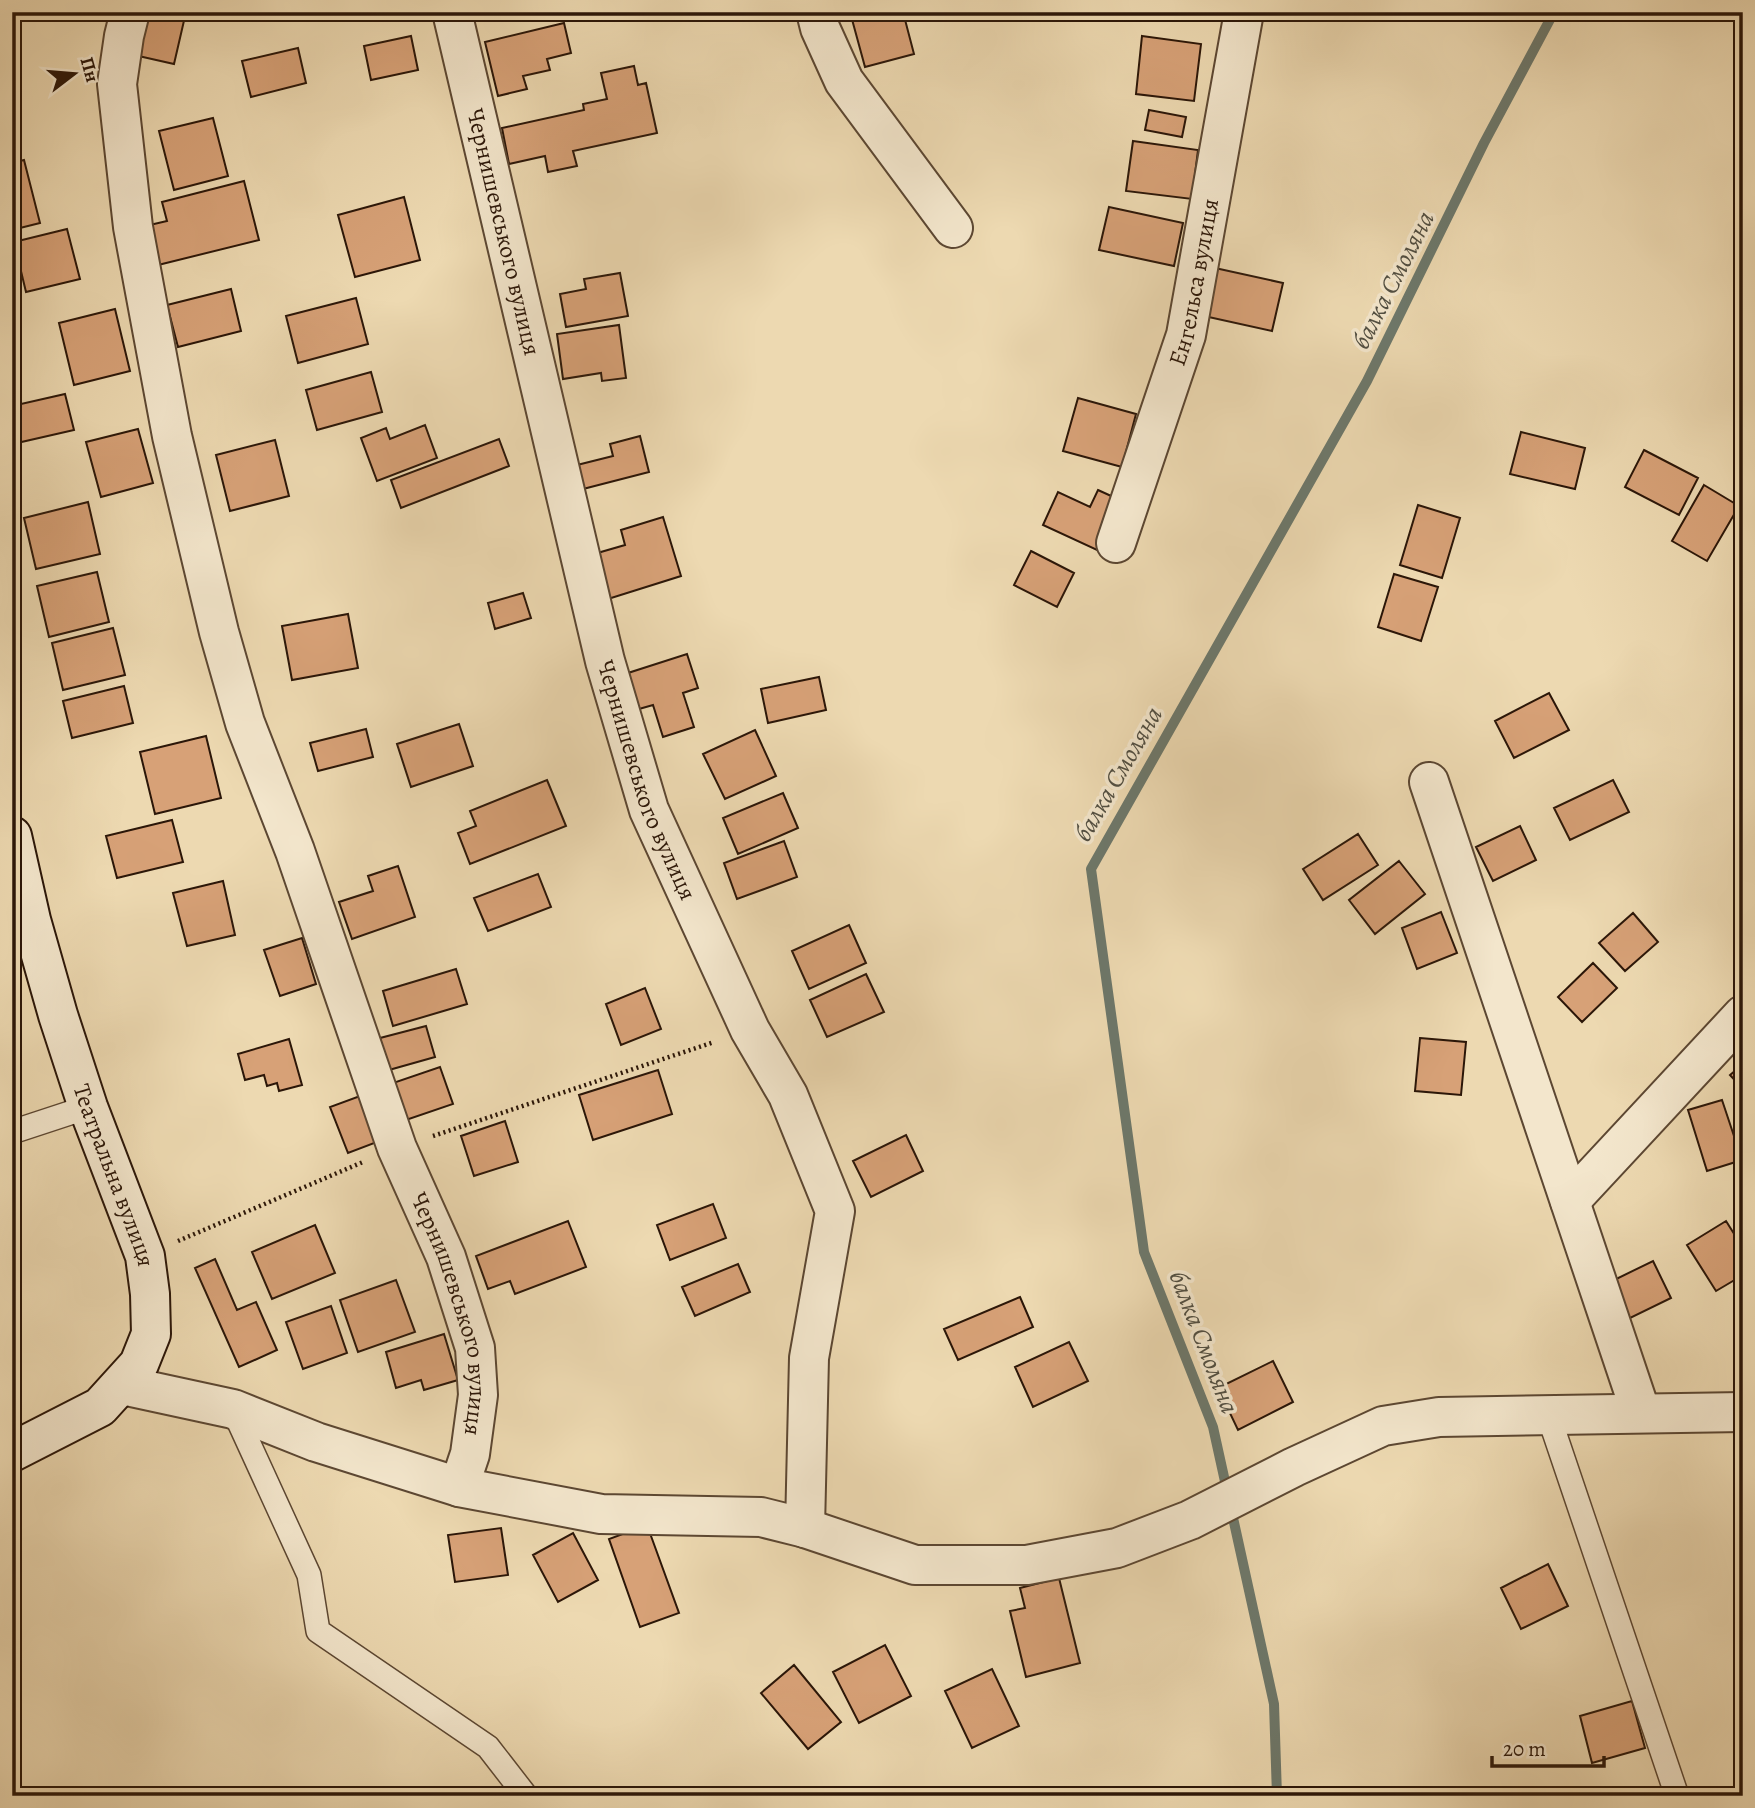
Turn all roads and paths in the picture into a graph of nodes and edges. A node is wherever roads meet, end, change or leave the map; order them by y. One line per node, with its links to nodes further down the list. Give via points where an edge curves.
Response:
1 (130, 12): 13 (street, Чернишевського вулиця, via 117,84 133,228 172,436 245,723 299,862)
2 (452, 12): 10 (street, Чернишевського вулиця, via 605,662 649,810)
3 (816, 12): 5 (street, via 844,81)
4 (1244, 12): 6 (street, Енгельса вулиця, via 1186,335)
5 (953, 228)
6 (1116, 543)
7 (1429, 782): 14 (street)
8 (12, 836): 11 (street, Театральна вулиця, via 44,968)
9 (1743, 1015): 14 (street)
10 (750, 1030): 13 (path); 23 (street, Чернишевського вулиця, via 788,1096 835,1212 809,1358)
11 (88, 1107): 12 (lane); 15 (street, Театральна вулиця)
12 (12, 1132)
13 (397, 1148): 15 (path); 22 (street, Чернишевського вулиця, via 446,1257 475,1348 478,1395 470,1454)
14 (1570, 1201): 19 (street)
15 (145, 1256): 16 (street, Театральна вулиця, via 151,1334 139,1364)
16 (122, 1385): 17 (street); 21 (street, Театральна вулиця, via 100,1407)
17 (233, 1409): 22 (street, via 316,1442); 24 (lane, via 309,1575 318,1631 488,1747)
18 (1743, 1412): 19 (street)
19 (1641, 1413): 20 (street)
20 (1548, 1414): 23 (street, via 1439,1417 1383,1426 1190,1520 1117,1548 1027,1565 915,1565); 25 (lane)
21 (12, 1452)
22 (459, 1487): 23 (street, via 601,1514 761,1517)
23 (805, 1528)
24 (526, 1796)
25 (1677, 1796)

